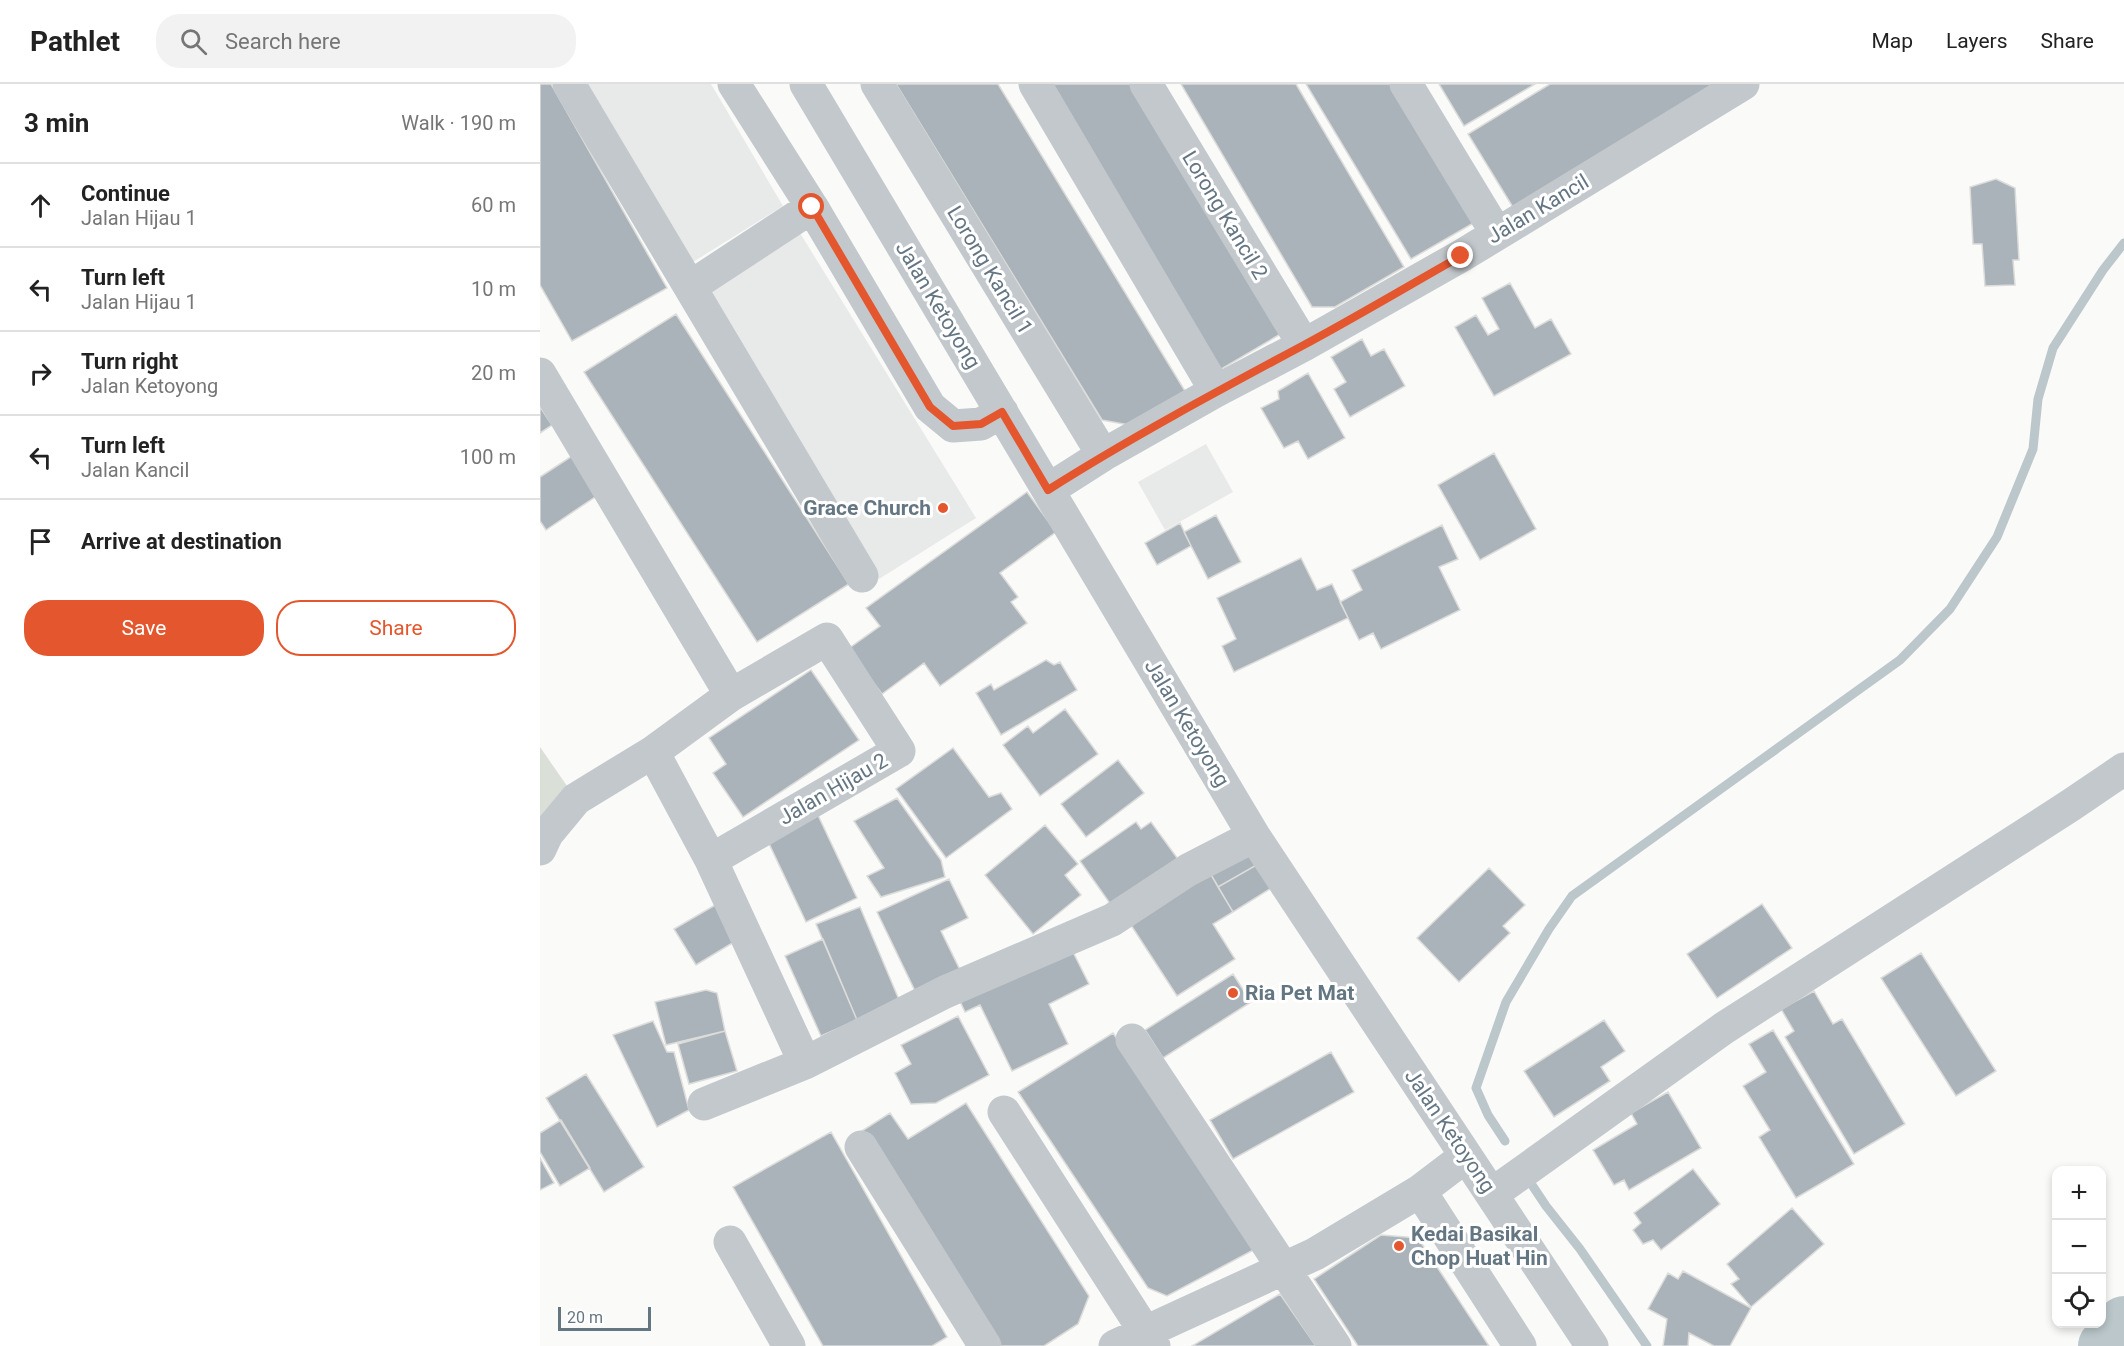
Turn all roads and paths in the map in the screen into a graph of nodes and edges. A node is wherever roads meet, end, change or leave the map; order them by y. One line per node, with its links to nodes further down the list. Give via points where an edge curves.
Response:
1 (570, 84): 11 (street)
2 (734, 84): 9 (street)
3 (806, 84): 15 (street, Jalan Ketoyong)
4 (877, 84): 16 (street, Lorong Kancil 1)
5 (1035, 84): 14 (street)
6 (1146, 84): 12 (street, Lorong Kancil 2)
7 (1406, 84): 10 (street)
8 (1743, 84): 10 (street, Jalan Kancil)
9 (812, 207): 11 (street); 15 (street, via 930,407 953,426 981,424)
10 (1497, 234): 12 (street, Jalan Kancil)
11 (690, 287): 18 (street)
12 (1304, 345): 14 (street, Jalan Kancil)
13 (540, 374): 19 (street)
14 (1216, 391): 16 (street, Jalan Kancil)
15 (1002, 412): 17 (street, Jalan Ketoyong)
16 (1103, 455): 17 (street, Jalan Kancil)
17 (1048, 490): 22 (street, Jalan Ketoyong)
18 (862, 576)
19 (731, 695): 20 (street, Jalan Hijau 2); 24 (street, Jalan Hijau 2, via 827,639 899,751)
20 (653, 752): 23 (street, Jalan Hijau 2, via 576,798); 24 (street)
21 (2124, 769): 32 (street, via 1724,1028)
22 (1254, 836): 26 (street, via 1188,870 1112,920 945,992); 30 (street, Jalan Ketoyong)
23 (540, 849)
24 (711, 860): 26 (street)
25 (1132, 1040): 34 (street)
26 (804, 1063): 27 (street)
27 (704, 1104)
28 (1004, 1112): 35 (street)
29 (861, 1147): 37 (street)
30 (1466, 1156): 31 (street); 32 (street, Jalan Ketoyong)
31 (1420, 1191): 34 (street); 40 (street)
32 (1492, 1194): 41 (street, Jalan Ketoyong)
33 (730, 1242): 36 (street)
34 (1283, 1269): 35 (street); 39 (street)
35 (1150, 1339): 38 (street)
36 (789, 1346)
37 (985, 1346)
38 (1115, 1346)
39 (1335, 1346)
40 (1520, 1346)
41 (1592, 1346)

